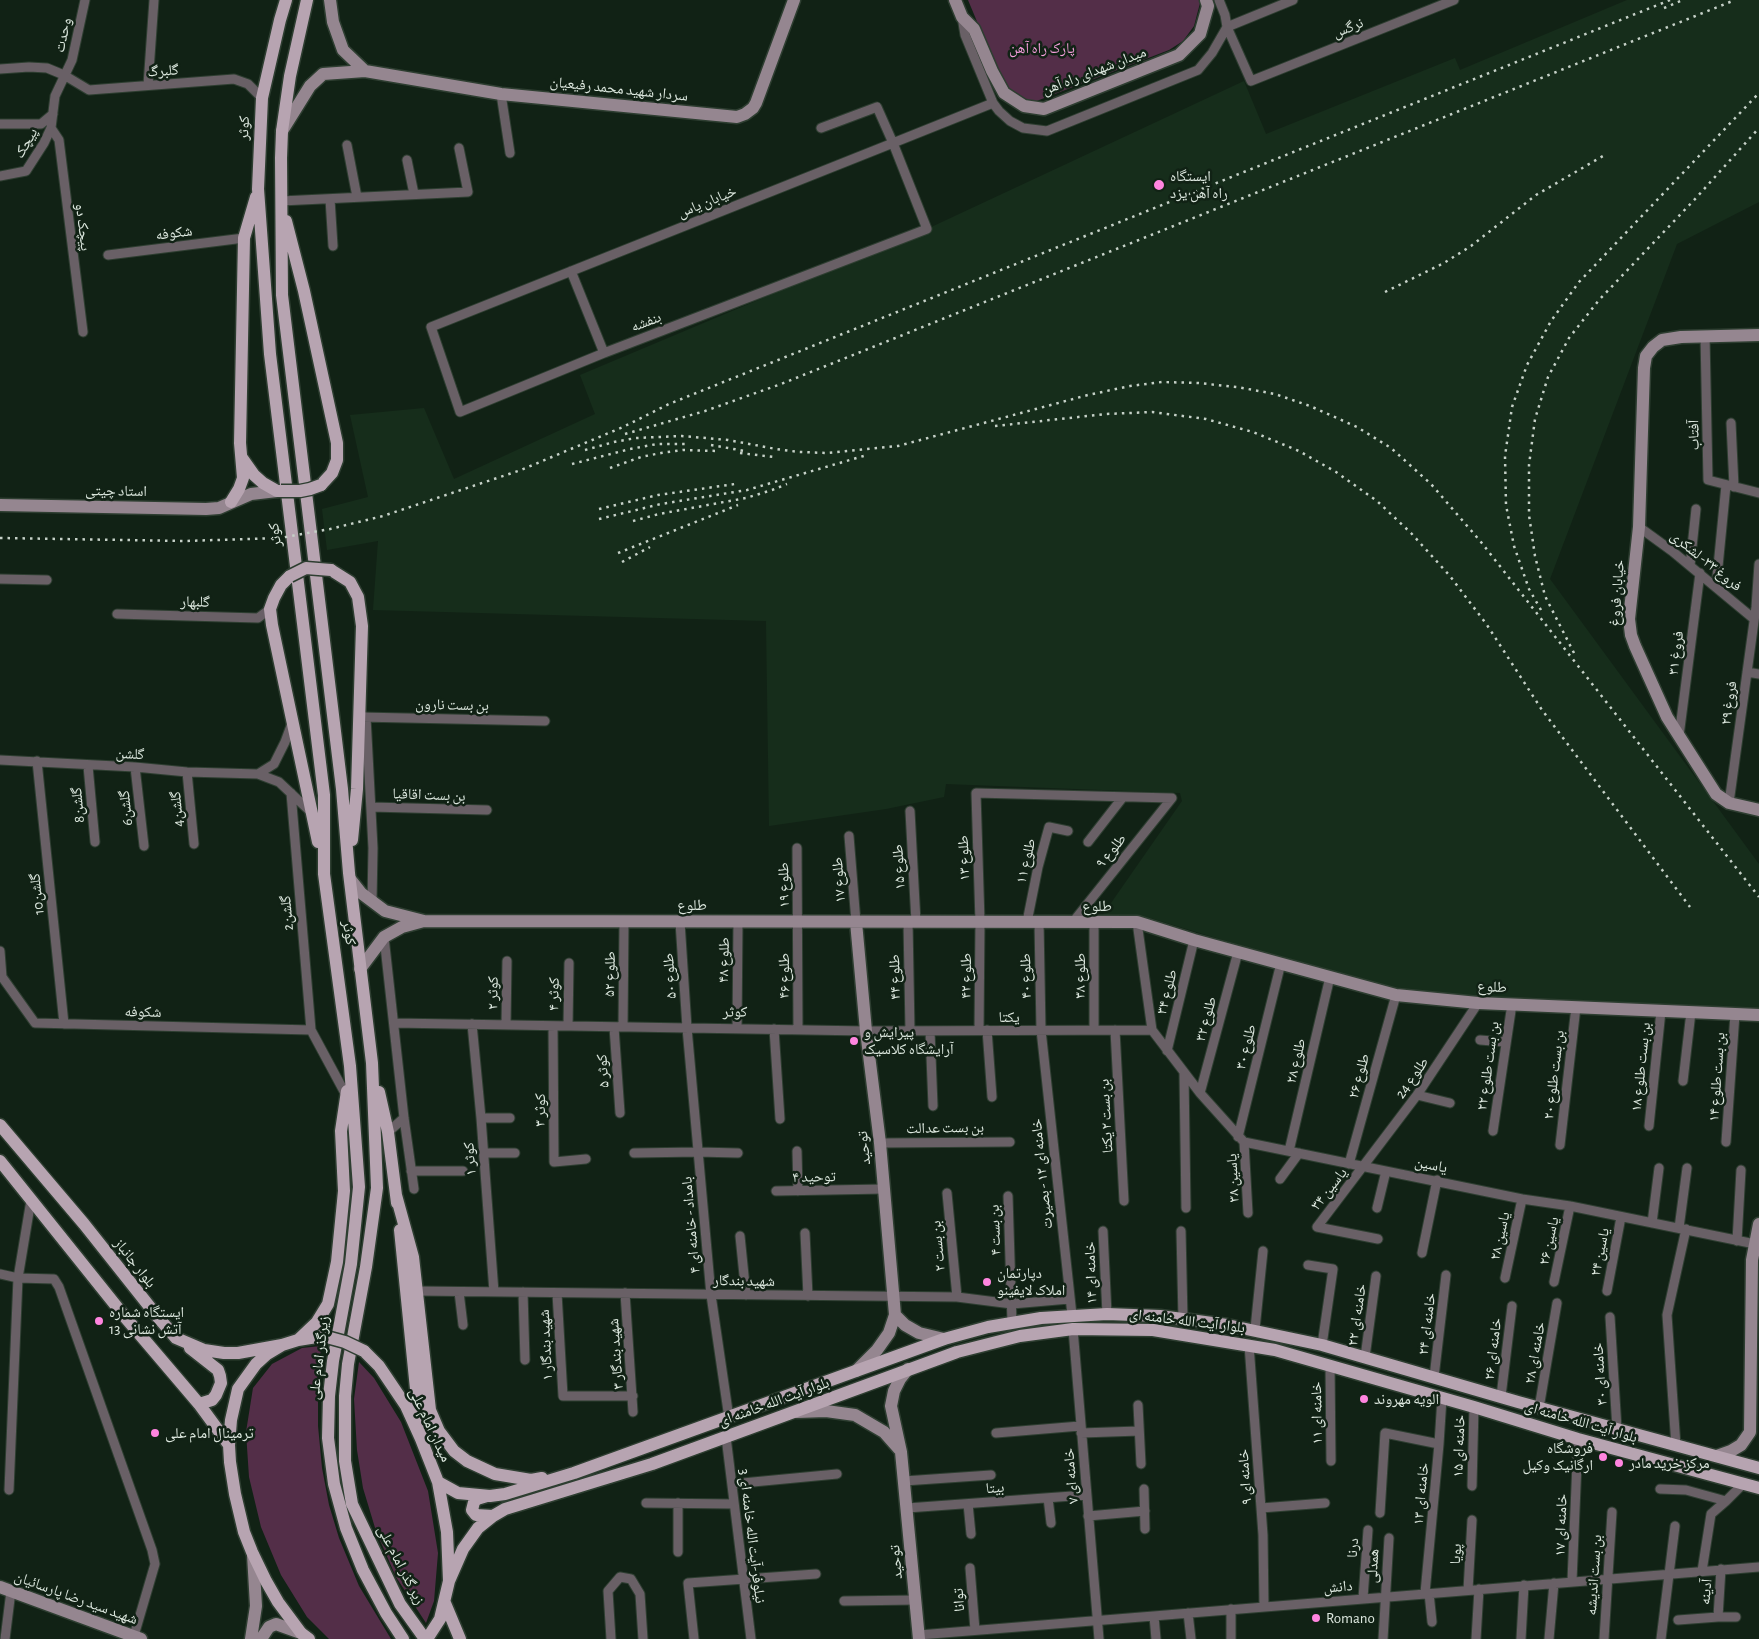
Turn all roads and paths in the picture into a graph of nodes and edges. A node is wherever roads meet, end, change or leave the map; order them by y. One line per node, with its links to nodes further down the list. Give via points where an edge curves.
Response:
1 (85, 0): 16 (street, وحدت, via 72,60)
2 (154, 0): 17 (street)
3 (286, 0): 19 (main road, کوثر)
4 (307, 0): 25 (main road, کوثر, via 290,76)
5 (330, 0): 15 (street, via 333,22 343,50)
6 (794, 0): 18 (street, سردار شهید محمد رفیعیان, via 756,103 737,117)
7 (955, 0): 12 (street, میدان شهدای راه آهن)
8 (1206, 0): 12 (street, میدان شهدای راه آهن, via 1208,6 1200,34 1179,55 1044,109 1024,106 1004,94 974,29)
9 (1219, 0): 13 (street)
10 (1293, 0): 13 (street)
11 (1454, 0): 13 (street, نرگس, via 1251,81)
12 (962, 17): 20 (street, via 965,35)
13 (1227, 27): 20 (street, via 1198,70 1047,131 1023,128 1010,122)
14 (0, 69): 16 (street, گلبرگ, via 47,68)
15 (365, 71): 18 (street, سردار شهید محمد رفیعیان); 25 (street, سردار شهید محمد رفیعیان, via 323,74 310,86)
16 (64, 75): 17 (street, گلبرگ, via 89,90); 21 (street, پیچک, via 55,96)
17 (148, 86): 19 (street, گلبرگ, via 234,79 248,84)
18 (500, 94): 29 (street)
19 (262, 98): 32 (main road, کوثر)
20 (993, 103): 26 (street, خیابان یاس)
21 (53, 114): 22 (street, via 41,124); 23 (street, پیچک)
22 (0, 124)
23 (51, 128): 31 (street, پیچک, via 26,171); 42 (street, پیچک دو, via 58,140)
24 (821, 128): 26 (street, via 877,107)
25 (282, 132): 36 (main road, کوثر)
26 (893, 143): 40 (street, خیابان یاس); 45 (street, بنفشه, via 927,229)
27 (347, 145): 34 (street)
28 (459, 148): 33 (street, via 468,192)
29 (510, 153)
30 (407, 160): 33 (street)
31 (0, 176)
32 (258, 189): 37 (main road); 92 (main road, کوثر, via 270,354 324,795)
33 (414, 194): 34 (street)
34 (357, 197): 35 (street)
35 (330, 199): 36 (street); 38 (street)
36 (281, 202): 49 (main road, bridge, via 304,290 337,444 337,460 332,473 321,485 300,491); 93 (main road, کوثر, via 282,295)
37 (244, 238): 39 (street, شکوفه); 47 (main road)
38 (333, 246)
39 (108, 255)
40 (571, 271): 41 (street, خیابان یاس); 45 (street)
41 (431, 327): 45 (street, بنفشه, via 460,412)
42 (83, 332)
43 (1759, 335): 44 (street)
44 (1705, 336): 48 (street, آفتاب, via 1708,480); 54 (street, خیابان فروغ, via 1662,340 1646,356)
45 (604, 353)
46 (1731, 423): 48 (street)
47 (242, 458): 49 (main road, via 254,475); 51 (main road, via 243,478)
48 (1730, 486): 50 (street, آفتاب); 60 (street)
49 (279, 491): 51 (street, استاد چیتی, via 251,494)
50 (1759, 493)
51 (230, 502): 52 (street, استاد چیتی, via 219,508 206,509)
52 (0, 505)
53 (1696, 509): 56 (street)
54 (1639, 526): 56 (street, فروغ ۳۳- لشکری); 70 (street, خیابان فروغ, via 1629,619 1631,634 1654,690)
55 (1759, 564): 61 (street, فروغ ۲۹)
56 (1690, 566): 57 (street, فروغ ۳۳- لشکری)
57 (1700, 573): 60 (street, فروغ ۳۳- لشکری); 70 (street, فروغ ۳۱)
58 (0, 579): 59 (street)
59 (47, 580)
60 (1716, 587): 64 (street, فروغ ۳۳- لشکری)
61 (1757, 608): 64 (street, فروغ ۲۹)
62 (270, 609): 63 (street, گلبهار, via 258,618); 67 (main road, bridge, via 281,585 306,568 332,570 350,582 358,597 362,626); 69 (main road)
63 (117, 614)
64 (1754, 619): 65 (street, فروغ ۲۹)
65 (1747, 672): 66 (street); 79 (street, فروغ ۲۹)
66 (1759, 674)
67 (363, 717): 68 (street, بن بست نارون); 80 (street); 93 (main road)
68 (544, 721)
69 (292, 723): 76 (street, via 274,764); 84 (main road)
70 (1679, 736): 79 (street, خیابان فروغ, via 1716,794)
71 (0, 760): 72 (street, گلشن)
72 (37, 761): 73 (street, گلشن); 126 (street, گلشن10)
73 (88, 766): 74 (street, گلشن); 87 (street, گلشن8)
74 (135, 767): 75 (street, گلشن); 90 (street, گلشن6)
75 (187, 772): 76 (street, گلشن); 89 (street, گلشن4)
76 (258, 774): 77 (street, گلشن, via 280,782)
77 (291, 793): 84 (street, گلشن); 135 (street, گلشن2)
78 (1124, 797): 88 (street); 102 (street, طلوع ۱۳, via 976,793); 104 (street, طلوع ۹, via 1172,798)
79 (1729, 803): 83 (street, خیابان فروغ)
80 (371, 807): 81 (street, بن بست اقاقیا); 94 (street)
81 (487, 810)
82 (910, 810): 101 (street, طلوع ۱۵)
83 (1759, 810)
84 (313, 814): 92 (main road)
85 (1068, 831): 103 (street, طلوع ۱۱, via 1049,827 1038,867)
86 (849, 836): 100 (street, طلوع ۱۷)
87 (95, 842)
88 (1088, 842)
89 (194, 844)
90 (144, 846)
91 (797, 848): 99 (street, طلوع ۱۹)
92 (324, 874): 149 (main road, کوثر)
93 (350, 876): 94 (street, via 361,893); 114 (main road, کوثر)
94 (372, 901): 95 (street, via 386,911)
95 (424, 921): 96 (street, طلوع); 107 (street, via 402,926)
96 (624, 922): 97 (street, طلوع); 131 (street, طلوع ۵۲)
97 (680, 922): 98 (street, طلوع); 132 (street, طلوع ۵۰)
98 (738, 922): 99 (street, طلوع); 133 (street, طلوع ۴۸)
99 (798, 922): 100 (street, طلوع); 136 (street, طلوع ۴۶)
100 (856, 922): 101 (street, طلوع); 142 (street, توحید)
101 (912, 922): 102 (street, طلوع); 143 (street, طلوع ۴۴)
102 (980, 922): 103 (street, طلوع); 137 (street, طلوع ۴۲)
103 (1033, 922): 104 (street, طلوع); 138 (street, طلوع ۴۰)
104 (1072, 922): 105 (street, طلوع)
105 (1094, 922): 106 (street, طلوع); 139 (street, طلوع ۳۸)
106 (1137, 922): 108 (street, طلوع); 141 (street)
107 (384, 937): 114 (street); 125 (street)
108 (1194, 940): 110 (street, طلوع); 147 (street, طلوع ۳۴)
109 (0, 951): 115 (street)
110 (1238, 952): 113 (street, طلوع); 152 (street, طلوع ۳۲)
111 (507, 961): 128 (street, کوثر ۲)
112 (568, 963): 130 (street, کوثر ۴)
113 (1280, 963): 116 (street, طلوع); 167 (street, طلوع ۳۰)
114 (360, 969): 148 (main road, کوثر)
115 (1, 975): 126 (street, شکوفه, via 35,1024)
116 (1330, 978): 117 (street, طلوع); 173 (street, طلوع ۲۸)
117 (1396, 995): 118 (street, طلوع); 182 (street, طلوع ۲۶)
118 (1478, 1003): 119 (street, طلوع); 154 (street, طلوع 24)
119 (1512, 1004): 120 (street, طلوع); 146 (street, بن بست طلوع ۲۲)
120 (1576, 1007): 121 (street, طلوع); 171 (street, بن بست طلوع ۲۰)
121 (1661, 1011): 122 (street, طلوع); 164 (street, بن بست طلوع ۱۸)
122 (1691, 1012): 123 (street, طلوع); 151 (street)
123 (1735, 1014): 124 (street, طلوع); 169 (street, بن بست طلوع ۱۴)
124 (1759, 1015)
125 (394, 1023): 127 (street, کوثر); 159 (street)
126 (64, 1024): 135 (street, شکوفه)
127 (472, 1024): 128 (street, کوثر); 160 (street, کوثر ۱)
128 (506, 1025): 129 (street, کوثر)
129 (553, 1026): 130 (street, کوثر); 180 (street, کوثر ۳, via 554,1162)
130 (568, 1026): 131 (street, کوثر)
131 (619, 1027): 132 (street, کوثر); 158 (street, کوثر ۵)
132 (687, 1028): 133 (street, کوثر); 175 (street, بامداد - خامنه ای ۴)
133 (736, 1029): 134 (street, کوثر)
134 (774, 1029): 136 (street, کوثر); 162 (street)
135 (311, 1030): 153 (street)
136 (798, 1030): 142 (street, کوثر)
137 (983, 1030): 138 (street, یکتا); 144 (street, یکتا); 155 (street, طلوع ۴۲)
138 (1041, 1030): 139 (street, یکتا); 238 (street, خامنه ای ۱۲ - بصیرت)
139 (1094, 1030): 140 (street, یکتا)
140 (1115, 1030): 141 (street, یکتا); 201 (street, بن بست ۲ یکتا)
141 (1152, 1030): 147 (street)
142 (866, 1031): 143 (street, یکتا); 170 (street, توحید)
143 (910, 1031): 144 (street, یکتا)
144 (930, 1031): 157 (street)
145 (1480, 1040): 146 (street)
146 (1505, 1042): 165 (street, بن بست طلوع ۲۲)
147 (1167, 1051): 150 (street)
148 (372, 1063): 166 (main road); 311 (main road, زیرگذر امام علی, via 376,1188 366,1267 348,1364 346,1396 345,1461)
149 (350, 1066): 153 (main road); 368 (main road, زیرگذر امام علی, via 359,1187 351,1264 333,1360 328,1438 334,1484 346,1528 363,1570)
150 (1184, 1073): 152 (street); 203 (street)
151 (1683, 1081)
152 (1200, 1093): 167 (street)
153 (346, 1095): 253 (main road, via 341,1131 344,1191 337,1262 328,1304 317,1322)
154 (1417, 1095): 156 (street); 183 (street, طلوع 24)
155 (992, 1097)
156 (1450, 1103)
157 (933, 1106)
158 (620, 1113)
159 (404, 1118): 166 (street); 187 (street)
160 (481, 1118): 161 (street); 176 (street, کوثر ۱)
161 (510, 1118)
162 (780, 1119)
163 (0, 1125): 251 (main road, بلوار جانباز)
164 (1649, 1126)
165 (1493, 1131)
166 (388, 1132): 197 (main road)
167 (1241, 1140): 173 (street, یاسین); 205 (street, یاسین ۳۸)
168 (1010, 1142): 170 (street, بن بست عدالت)
169 (1726, 1142)
170 (880, 1143): 193 (street, توحید)
171 (1560, 1145)
172 (797, 1151): 195 (street)
173 (1289, 1151): 179 (street, یاسین)
174 (515, 1152): 176 (street)
175 (698, 1152): 177 (street); 178 (street); 233 (street, بامداد - خامنه ای ۴)
176 (484, 1153): 229 (street, کوثر ۱)
177 (634, 1153)
178 (738, 1153)
179 (1299, 1153): 182 (street, یاسین); 190 (street)
180 (586, 1159)
181 (0, 1162): 200 (main road)
182 (1349, 1164): 183 (street, یاسین)
183 (1364, 1166): 189 (street, یاسین); 214 (street, یاسین ۳۴, via 1317,1227)
184 (1659, 1168): 207 (street)
185 (1686, 1168): 209 (street)
186 (1741, 1170): 215 (street)
187 (411, 1171): 188 (street); 192 (street)
188 (463, 1171)
189 (1386, 1171): 191 (street, یاسین); 204 (street)
190 (1280, 1179)
191 (1437, 1180): 199 (street, یاسین); 218 (street)
192 (414, 1189)
193 (884, 1189): 195 (street, توحید ۴); 236 (street, توحید)
194 (776, 1191): 195 (street, توحید ۴)
195 (798, 1191)
196 (947, 1193): 237 (street, بن بست ۲)
197 (396, 1195): 226 (main road, via 413,1257); 259 (main road)
198 (1008, 1196): 240 (street, بن بست ۴)
199 (1522, 1199): 202 (street, یاسین); 224 (street, یاسین ۲۸)
200 (31, 1200): 223 (street); 269 (main road)
201 (1124, 1201)
202 (1570, 1206): 206 (street, یاسین); 225 (street, یاسین ۲۶)
203 (1186, 1208)
204 (1376, 1208)
205 (1248, 1213)
206 (1621, 1217): 207 (street, یاسین); 227 (street, یاسین ۲۴)
207 (1652, 1223): 209 (street, یاسین)
208 (1759, 1224): 216 (street)
209 (1682, 1228): 215 (street, یاسین); 286 (street, via 1667,1315)
210 (1103, 1231): 242 (street, خامنه ای ۱۴)
211 (1181, 1231): 246 (street)
212 (805, 1233): 235 (street)
213 (740, 1236): 234 (street)
214 (1378, 1239)
215 (1737, 1241): 216 (street, یاسین)
216 (1757, 1244): 288 (street, via 1752,1260 1750,1432 1741,1445)
217 (1263, 1251): 250 (street)
218 (1422, 1253)
219 (1308, 1265): 257 (street, via 1332,1269)
220 (0, 1274): 223 (street)
221 (1446, 1275): 264 (street, خامنه ای ۲۴)
222 (1376, 1276): 258 (street, خامنه ای ۲۲)
223 (18, 1278): 303 (street); 363 (street, via 54,1279 59,1287 152,1550 155,1564)
224 (1505, 1278)
225 (1554, 1282)
226 (417, 1291): 228 (street, شهید بندگار); 254 (main road)
227 (1606, 1291)
228 (459, 1292): 229 (street, شهید بندگار); 248 (street)
229 (494, 1292): 230 (street, شهید بندگار)
230 (523, 1292): 231 (street, شهید بندگار); 260 (street)
231 (557, 1293): 232 (street, شهید بندگار); 265 (street, شهید بندگار ۱, via 563,1396)
232 (626, 1294): 233 (street, شهید بندگار); 265 (street, شهید بندگار ۳)
233 (711, 1294): 234 (street, شهید بندگار); 275 (street, بامداد - خامنه ای ۴)
234 (746, 1295): 235 (street, شهید بندگار)
235 (808, 1296): 236 (street, شهید بندگار)
236 (893, 1297): 237 (street, شهید بندگار); 243 (street, توحید)
237 (957, 1297): 240 (street, شهید بندگار)
238 (1070, 1299): 240 (street, شهید بندگار); 244 (street, خامنه ای ۱۲ - بصیرت)
239 (1557, 1303): 272 (street, خامنه ای ۲۸)
240 (1012, 1304): 247 (street, بن بست ۴)
241 (1512, 1306): 266 (street, خامنه ای ۲۶)
242 (1107, 1314): 244 (main road, بلوار آیت الله خامنه ای); 246 (main road, بلوار آیت الله خامنه ای)
243 (895, 1315): 252 (street, via 919,1333); 263 (street, via 877,1350)
244 (1072, 1315): 247 (main road, بلوار آیت الله خامنه ای)
245 (1610, 1317): 277 (street, خامنه ای ۳۰)
246 (1183, 1319): 250 (main road, بلوار آیت الله خامنه ای)
247 (1012, 1323): 252 (main road, بلوار آیت الله خامنه ای)
248 (462, 1325)
249 (1072, 1329): 256 (main road, بلوار آیت الله خامنه ای, via 1153,1330); 262 (main road, بلوار آیت الله خامنه ای, via 987,1344); 278 (street, خامنه ای ۷)
250 (1255, 1329): 257 (main road, بلوار آیت الله خامنه ای)
251 (176, 1338): 255 (main road, بلوار جانباز, via 204,1350 224,1353); 269 (main road, via 218,1370 220,1376 216,1396)
252 (944, 1339): 263 (main road, بلوار آیت الله خامنه ای)
253 (298, 1340): 255 (main road, میدان امام علی); 282 (main road, میدان امام علی, bridge, via 323,1336 364,1351 393,1385)
254 (423, 1341): 259 (main road); 292 (main road, via 430,1410 439,1432 454,1451 495,1474 513,1478 531,1480)
255 (282, 1345): 285 (main road, میدان امام علی, via 256,1364 238,1389)
256 (1249, 1345): 261 (main road, بلوار آیت الله خامنه ای); 315 (street, خامنه ای ۹)
257 (1322, 1345): 258 (main road, بلوار آیت الله خامنه ای)
258 (1365, 1357): 264 (main road, بلوار آیت الله خامنه ای)
259 (414, 1360): 282 (main road)
260 (525, 1360)
261 (1330, 1365): 267 (main road, بلوار آیت الله خامنه ای); 289 (street, خامنه ای ۱۱)
262 (908, 1369): 274 (main road, بلوار آیت الله خامنه ای); 287 (street, توحید, via 894,1391 891,1406)
263 (856, 1371): 275 (main road, بلوار آیت الله خامنه ای)
264 (1434, 1377): 266 (main road, بلوار آیت الله خامنه ای)
265 (633, 1396): 273 (street, شهید بندگار ۳)
266 (1501, 1396): 268 (main road, بلوار آیت الله خامنه ای)
267 (1442, 1398): 271 (main road, بلوار آیت الله خامنه ای); 284 (street, خامنه ای ۱۳)
268 (1518, 1402): 272 (main road, بلوار آیت الله خامنه ای); 276 (main road)
269 (198, 1404): 285 (main road)
270 (1138, 1405): 279 (street)
271 (1474, 1407): 276 (main road, بلوار آیت الله خامنه ای); 299 (street, خامنه ای ۱۵)
272 (1539, 1408): 277 (main road, بلوار آیت الله خامنه ای)
273 (633, 1412)
274 (794, 1412): 281 (main road, بلوار آیت الله خامنه ای); 287 (street, via 826,1411 855,1415 884,1432)
275 (730, 1418): 292 (main road, بلوار آیت الله خامنه ای)
276 (1514, 1419): 283 (main road, بلوار آیت الله خامنه ای)
277 (1617, 1429): 286 (main road, بلوار آیت الله خامنه ای)
278 (1080, 1430): 279 (street); 280 (street); 304 (street, خامنه ای ۷)
279 (1139, 1431): 290 (street)
280 (996, 1433)
281 (726, 1437): 298 (street, نیلوفر-آیت الله خامنه ای 3); 319 (main road, بلوار آیت الله خامنه ای, via 652,1464 522,1503)
282 (421, 1439): 296 (main road, میدان امام علی)
283 (1578, 1439): 297 (main road, بلوار آیت الله خامنه ای); 339 (street, خامنه ای ۱۷)
284 (1439, 1444): 317 (street, via 1385,1433); 345 (street, خامنه ای ۱۳)
285 (229, 1445): 328 (main road, میدان امام علی, via 235,1494)
286 (1676, 1446): 288 (main road, بلوار آیت الله خامنه ای)
287 (901, 1452): 295 (street, توحید)
288 (1717, 1456): 291 (main road, بلوار آیت الله خامنه ای)
289 (1331, 1461)
290 (1141, 1464)
291 (1759, 1468)
292 (574, 1473): 305 (main road, بلوار آیت الله خامنه ای)
293 (837, 1474): 298 (street)
294 (990, 1475): 295 (street)
295 (904, 1481): 314 (street, توحید)
296 (438, 1482): 305 (main road, بلوار آیت الله خامنه ای, via 458,1493); 338 (main road, میدان امام علی)
297 (1744, 1483): 300 (main road, بلوار آیت الله خامنه ای); 307 (street)
298 (732, 1484): 312 (street, نیلوفر-آیت الله خامنه ای 3)
299 (1472, 1486)
300 (1759, 1488)
301 (1144, 1489): 316 (street)
302 (1660, 1489): 307 (street, via 1686,1490)
303 (9, 1490)
304 (1086, 1495): 306 (street, بیتا); 320 (street, خامنه ای ۷)
305 (490, 1496): 319 (main road, via 477,1499 472,1510 476,1515)
306 (1048, 1498): 313 (street, بیتا); 322 (street)
307 (1726, 1501): 333 (street, via 1711,1514)
308 (646, 1503): 309 (street)
309 (678, 1503): 312 (street); 329 (street)
310 (1325, 1503): 315 (street)
311 (352, 1504): 364 (main road, زیر گذر امام علی, via 400,1604)
312 (734, 1504): 337 (street, نیلوفر-آیت الله خامنه ای 3)
313 (968, 1504): 314 (street, بیتا); 326 (street)
314 (907, 1508): 348 (street, توحید)
315 (1261, 1508): 351 (street, خامنه ای ۹)
316 (1145, 1511): 320 (street); 324 (street)
317 (1380, 1512)
318 (1612, 1512): 336 (street, بن بست اندیشه)
319 (493, 1516): 338 (main road, بلوار آیت الله خامنه ای, via 470,1538)
320 (1088, 1516): 357 (street, خامنه ای ۷)
321 (1472, 1520): 344 (street, پویا)
322 (1051, 1523)
323 (1675, 1526): 335 (street)
324 (1146, 1528)
325 (1368, 1530): 347 (street, درنا)
326 (971, 1534)
327 (1389, 1538): 346 (street, همدلی)
328 (252, 1552): 361 (main road, میدان امام علی, via 288,1617); 366 (street, via 256,1606)
329 (678, 1552)
330 (1759, 1567): 332 (street, دانش)
331 (970, 1568): 360 (street, توانا)
332 (1721, 1569): 333 (street, دانش); 356 (street, آدینه)
333 (1702, 1571): 335 (street, دانش)
334 (816, 1574): 337 (street)
335 (1668, 1574): 336 (street, دانش); 383 (street)
336 (1608, 1578): 339 (street, دانش); 382 (street, بن بست اندیشه)
337 (744, 1579): 372 (street, via 688,1583); 373 (street, نیلوفر-آیت الله خامنه ای 3)
338 (449, 1581): 350 (main road, میدان امام علی)
339 (1572, 1581): 340 (street, دانش)
340 (1554, 1583): 341 (street, دانش); 381 (street)
341 (1524, 1585): 343 (street, دانش); 380 (street)
342 (5, 1589): 363 (street, شهید سید رضا پارسائیان); 365 (street)
343 (1479, 1589): 344 (street, دانش); 379 (street)
344 (1468, 1590): 345 (street, دانش)
345 (1427, 1593): 346 (street, دانش); 359 (street, خامنه ای ۱۳)
346 (1385, 1597): 347 (street, دانش); 378 (street, همدلی)
347 (1363, 1598): 351 (street, دانش)
348 (916, 1600): 349 (street); 362 (street, توحید)
349 (844, 1601)
350 (444, 1603): 364 (main road, میدان امام علی, via 440,1619); 369 (main road)
351 (1264, 1607): 352 (street, دانش)
352 (1231, 1609): 353 (street, دانش); 377 (street)
353 (1188, 1613): 354 (street, دانش); 376 (street)
354 (1154, 1616): 357 (street, دانش); 375 (street)
355 (1736, 1617): 356 (street, آدینه)
356 (1718, 1618): 358 (street, آدینه)
357 (1098, 1620): 360 (street, دانش); 374 (street, خامنه ای ۷)
358 (1678, 1620)
359 (1432, 1622)
360 (975, 1630): 362 (street, دانش)
361 (305, 1636): 367 (street, via 276,1624 269,1627)
362 (919, 1637)
363 (136, 1638)
364 (427, 1638)
365 (5, 1639)
366 (251, 1639)
367 (261, 1639)
368 (403, 1639)
369 (460, 1639)
370 (611, 1639): 371 (street, via 608,1591 620,1577 631,1579 640,1594)
371 (643, 1639)
372 (694, 1639)
373 (751, 1639)
374 (1099, 1639)
375 (1156, 1639)
376 (1191, 1639)
377 (1231, 1639)
378 (1383, 1639)
379 (1476, 1639)
380 (1521, 1639)
381 (1549, 1639)
382 (1604, 1639)
383 (1661, 1639)

